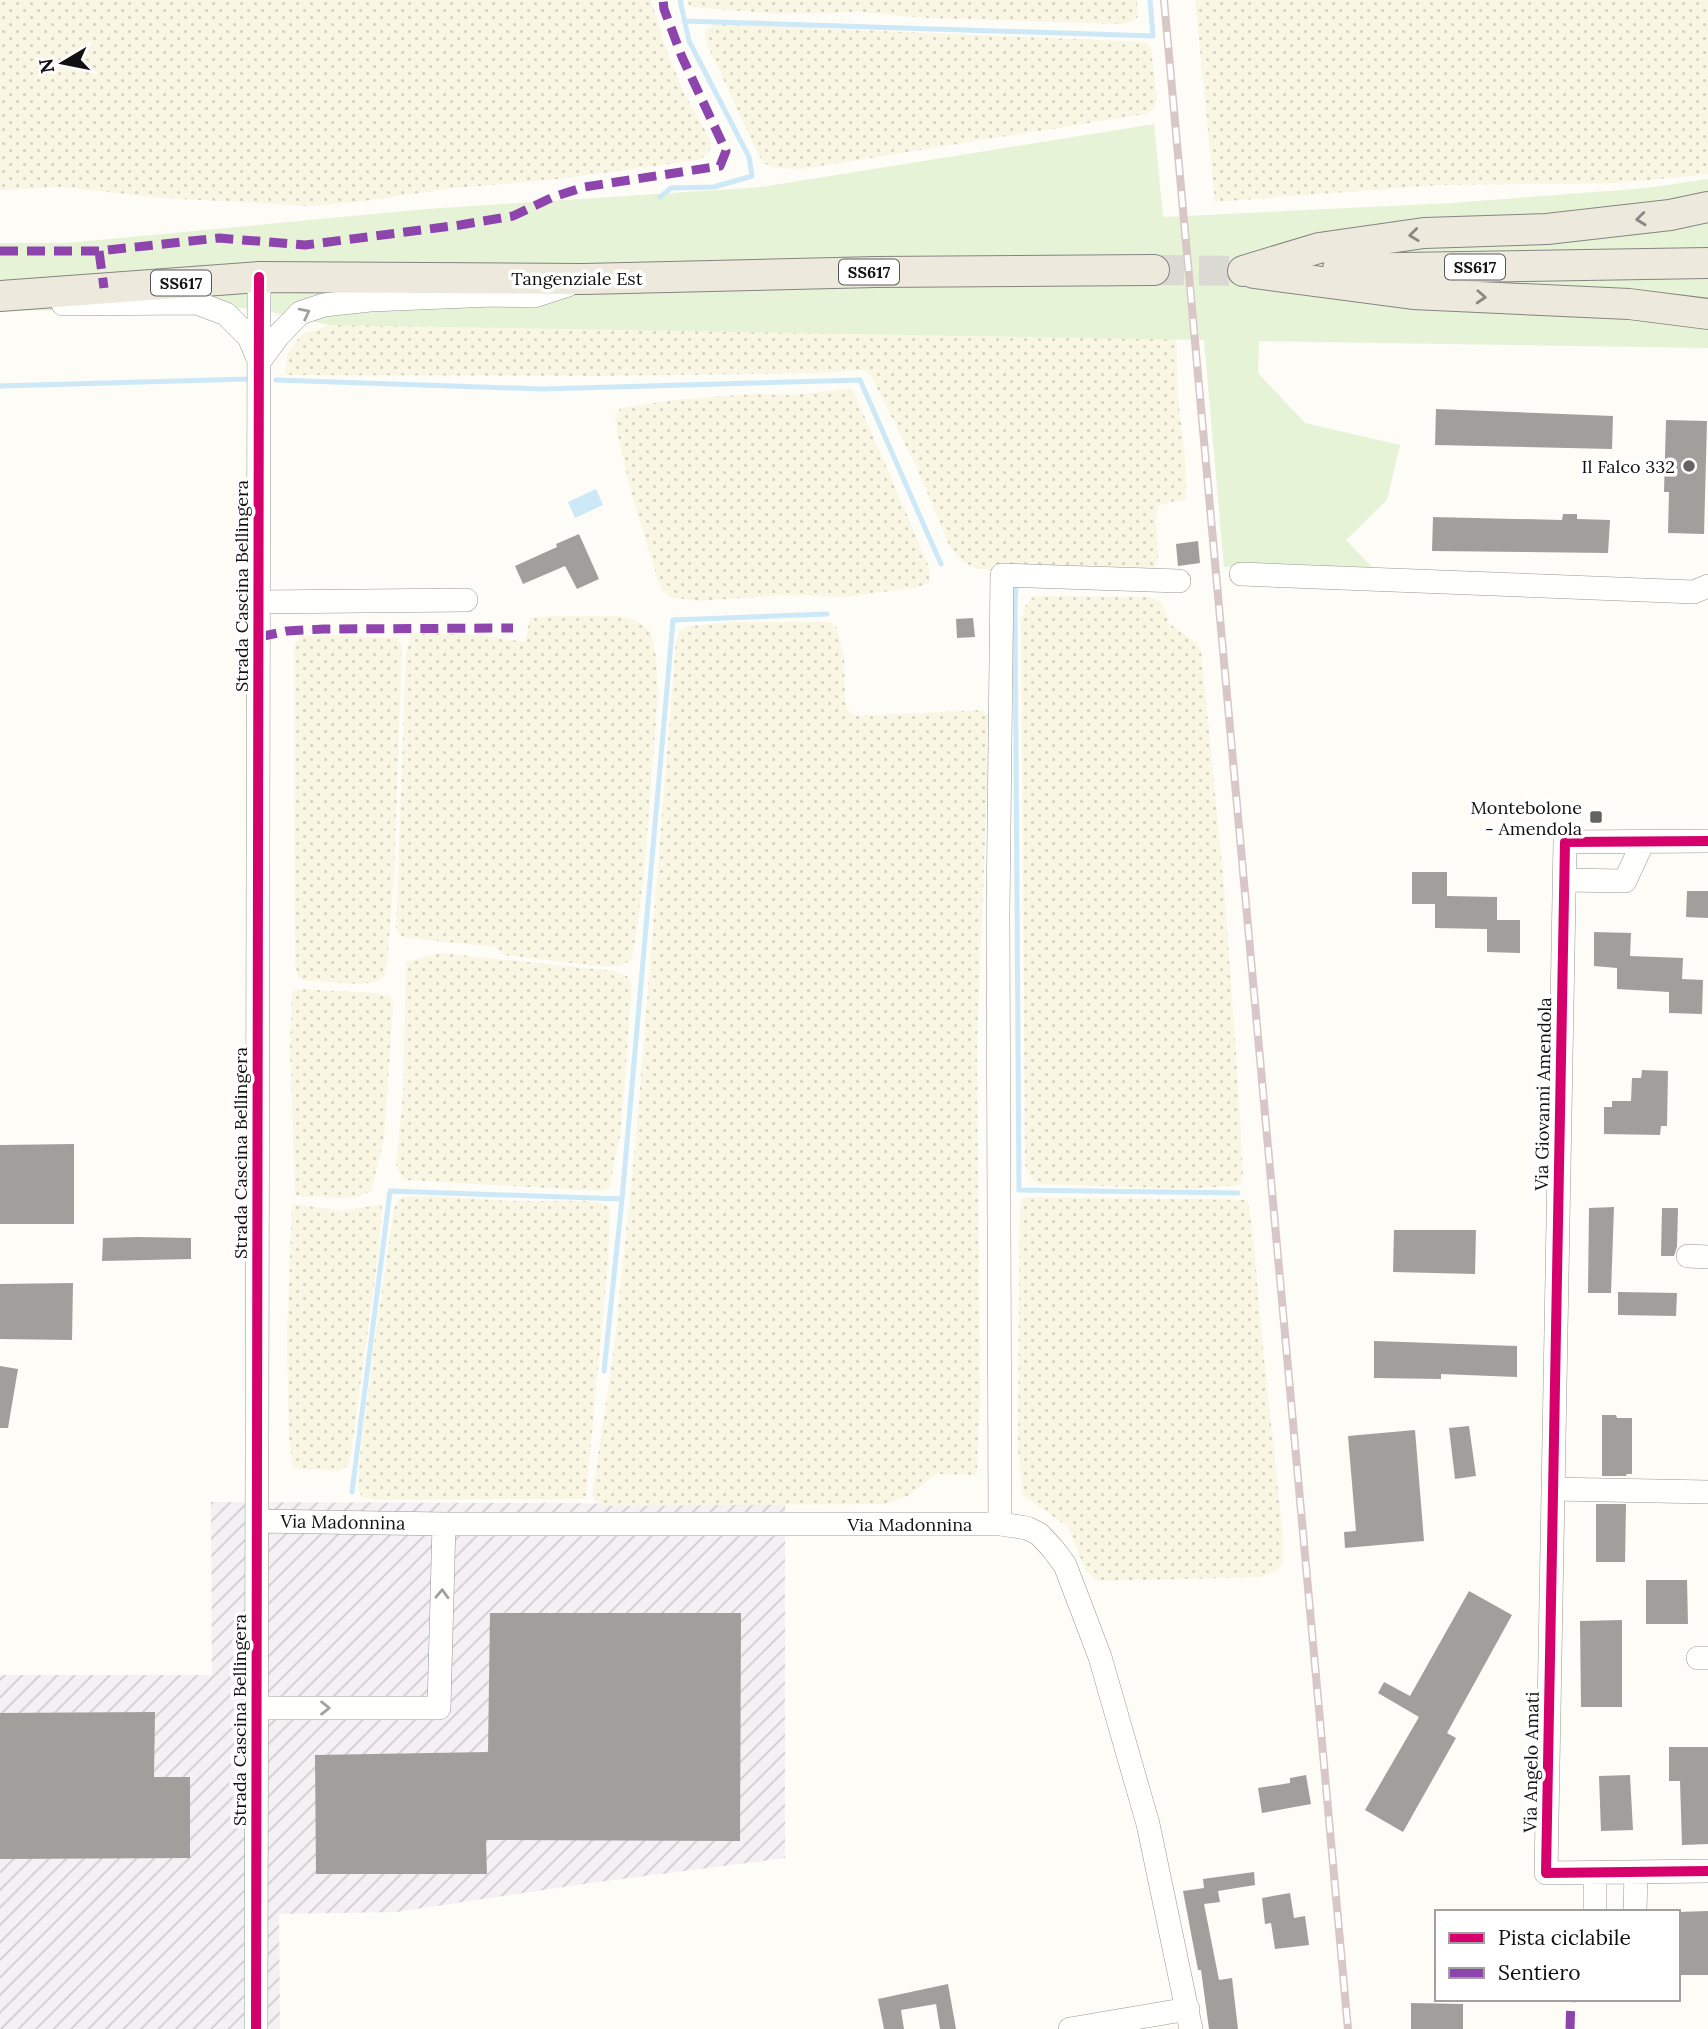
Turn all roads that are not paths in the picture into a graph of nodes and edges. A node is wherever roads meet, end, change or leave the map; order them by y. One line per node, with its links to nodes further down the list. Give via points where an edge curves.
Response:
1 (1708, 207): 4 (main road, one-way to 4, via 1547,229 1424,233 1319,248)
2 (1708, 263): 4 (main road, SS617)
3 (1154, 270): 6 (main road, Tangenziale Est / SS617)
4 (1243, 271): 8 (main road, one-way to 8, via 1413,295 1629,304)
5 (259, 277): 6 (main road, Tangenziale Est / SS617); 7 (main road, Tangenziale Est / SS617); 9 (street, Strada Cascina Bellingera)
6 (584, 279): 9 (street, one-way to 6, via 300,313 324,305 534,296)
7 (12, 295): 9 (street, via 61,304 197,303 226,314 249,337)
8 (1708, 314)
9 (259, 362): 14 (street, Strada Cascina Bellingera)
10 (1241, 574): 12 (street, via 1694,592)
11 (1179, 581): 22 (street, via 1002,575)
12 (1708, 586)
13 (466, 600): 14 (street)
14 (259, 602): 20 (street, Strada Cascina Bellingera)
15 (1708, 841): 16 (street, Via Giovanni Amendola)
16 (1643, 842): 17 (street, via 1625,881); 17 (street, Via Giovanni Amendola, via 1566,842)
17 (1564, 880): 18 (street, Via Giovanni Amendola)
18 (1553, 1489): 19 (street); 25 (street, Via Angelo Amati, via 1546,1873)
19 (1708, 1492)
20 (257, 1521): 21 (street, Via Madonnina); 23 (street, Strada Cascina Bellingera)
21 (443, 1524): 22 (street, Via Madonnina); 23 (street, one-way to 21, via 439,1708)
22 (1000, 1524): 29 (street, Via Madonnina, via 1039,1534 1065,1565 1100,1657 1148,1824)
23 (257, 1708): 30 (street, Strada Cascina Bellingera)
24 (1708, 1871): 26 (street, Via Angelo Amati)
25 (1595, 1872): 26 (street, Via Angelo Amati); 27 (street)
26 (1646, 1872): 28 (street)
27 (1595, 1910)
28 (1636, 1910)
29 (1190, 2019): 31 (street)
30 (256, 2029)
31 (1070, 2029)

